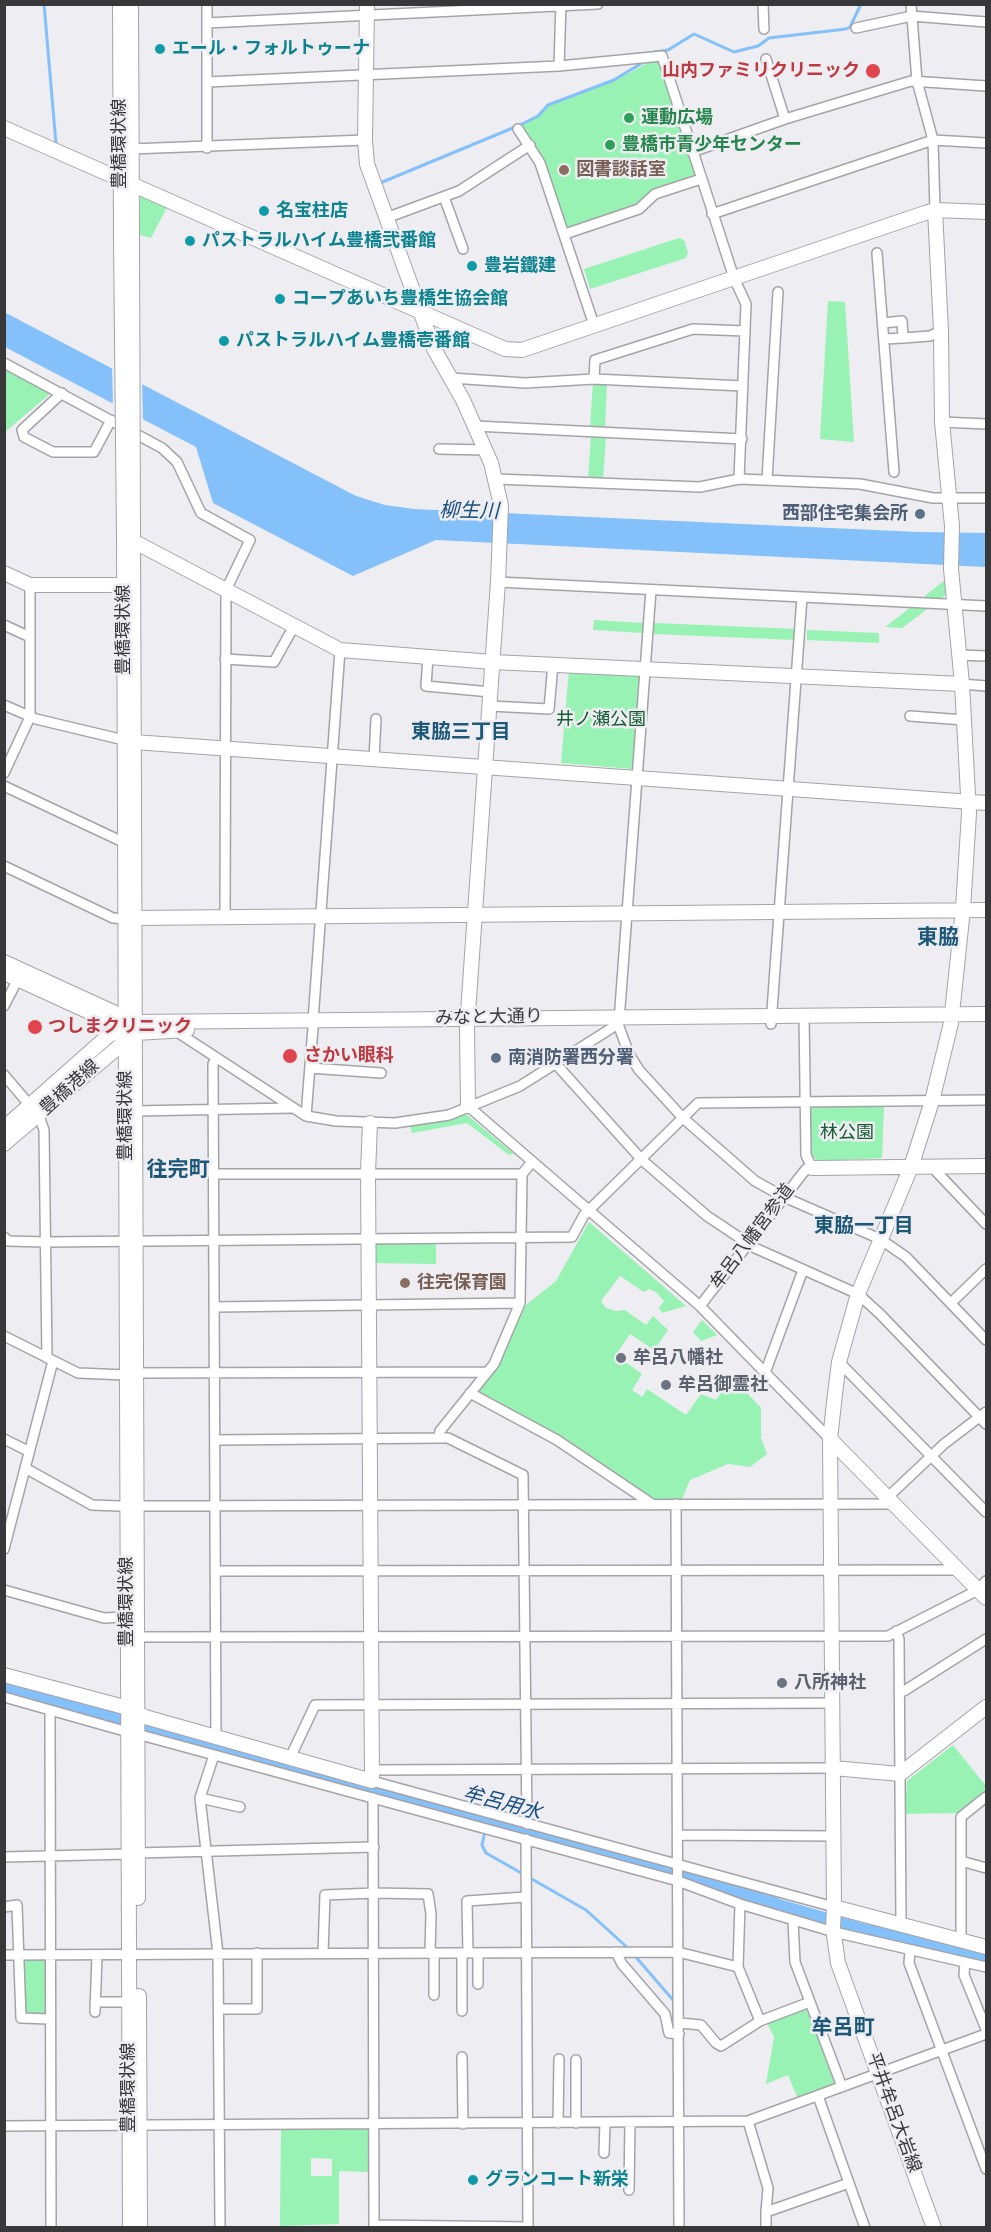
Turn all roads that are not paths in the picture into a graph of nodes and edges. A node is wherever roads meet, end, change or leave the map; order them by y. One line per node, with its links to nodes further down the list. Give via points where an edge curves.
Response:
1 (120, 4): 30 (street, 豊橋環状線)
2 (131, 4): 28 (street, 豊橋環状線)
3 (207, 4): 10 (street)
4 (598, 4): 7 (street)
5 (764, 4): 13 (street)
6 (911, 4): 9 (street)
7 (561, 6): 8 (street); 15 (street)
8 (367, 11): 10 (street); 16 (street)
9 (912, 16): 11 (street); 12 (street); 17 (street)
10 (207, 22): 18 (street)
11 (987, 22)
12 (856, 28)
13 (764, 29)
14 (766, 59): 20 (street)
15 (559, 66): 16 (street); 29 (street, via 662,56)
16 (366, 75): 18 (street); 24 (street)
17 (917, 81): 19 (street); 20 (street); 23 (street)
18 (207, 82): 27 (street)
19 (987, 86)
20 (786, 119): 29 (street)
21 (4, 128): 30 (street)
22 (518, 129): 26 (street)
23 (933, 140): 25 (street); 33 (street); 35 (street)
24 (365, 141): 27 (street); 36 (street, via 367,164)
25 (987, 142)
26 (530, 145): 32 (street, via 459,191); 37 (street)
27 (207, 147): 28 (street)
28 (132, 149): 30 (street, 豊橋環状線)
29 (693, 152): 31 (street)
30 (126, 179): 42 (street); 67 (street, 豊橋環状線, bridge)
31 (701, 179): 35 (street); 37 (street, via 655,194 639,209)
32 (444, 196): 36 (street); 38 (street)
33 (935, 210): 34 (street); 40 (street); 45 (street, 平井牟呂大岩線)
34 (987, 212)
35 (712, 214): 40 (street)
36 (386, 218): 42 (street)
37 (565, 234): 44 (street)
38 (463, 249)
39 (878, 253): 43 (street)
40 (734, 278): 44 (street); 46 (street, via 746,304)
41 (778, 292): 64 (street)
42 (423, 314): 44 (street, via 505,349 522,350); 50 (street, via 434,348)
43 (883, 323): 47 (street, via 902,321); 48 (street)
44 (594, 325)
45 (941, 331): 47 (street); 55 (street, 平井牟呂大岩線)
46 (745, 332): 51 (street, via 693,329 605,356 595,360); 52 (street)
47 (903, 338): 48 (street)
48 (884, 339): 61 (street)
49 (4, 363): 53 (street)
50 (451, 378): 51 (street, via 525,383); 57 (street)
51 (594, 379): 52 (street)
52 (744, 386): 58 (street)
53 (62, 393): 54 (street); 54 (street, via 22,430 24,437 53,452 94,452)
54 (111, 420): 72 (street, via 170,454 201,513 250,540)
55 (942, 422): 56 (street); 65 (street, 平井牟呂大岩線)
56 (987, 424)
57 (475, 426): 58 (street); 60 (street)
58 (742, 439): 62 (street)
59 (439, 449): 60 (street)
60 (485, 450): 63 (street)
61 (894, 472)
62 (739, 478): 63 (street, via 700,488); 64 (street)
63 (497, 479): 69 (street, via 501,505)
64 (767, 480): 65 (street, via 864,484)
65 (949, 498): 66 (street); 75 (street, 平井牟呂大岩線)
66 (987, 498)
67 (130, 538): 71 (street, 豊橋環状線); 72 (street); 97 (street, 豊橋環状線)
68 (4, 573): 70 (street)
69 (498, 582): 73 (street); 85 (street)
70 (30, 585): 71 (street); 79 (street)
71 (124, 585): 97 (street, 豊橋環状線)
72 (226, 590): 78 (street); 84 (street)
73 (651, 590): 74 (street); 87 (street)
74 (802, 597): 75 (street); 88 (street)
75 (955, 604): 76 (street); 81 (street, 平井牟呂大岩線)
76 (987, 606)
77 (4, 625): 79 (street)
78 (294, 626): 80 (street); 84 (street, via 274,662)
79 (30, 637): 94 (street)
80 (340, 650): 83 (street); 99 (street)
81 (959, 655): 82 (street); 89 (street, 平井牟呂大岩線)
82 (987, 656)
83 (428, 657): 85 (street); 91 (street, via 426,686)
84 (225, 659): 98 (street)
85 (493, 662): 86 (street); 91 (street)
86 (553, 664): 87 (street); 91 (street, via 549,709)
87 (646, 669): 88 (street); 103 (street)
88 (798, 677): 89 (street); 105 (street)
89 (962, 684): 90 (street); 96 (street, 平井牟呂大岩線)
90 (987, 686)
91 (490, 699): 101 (street)
92 (4, 705): 94 (street)
93 (910, 716): 96 (street)
94 (30, 717): 97 (street); 102 (street)
95 (376, 719): 100 (street)
96 (964, 720): 106 (street, 平井牟呂大岩線)
97 (129, 741): 98 (street); 108 (street, 豊橋環状線); 117 (street, 豊橋環状線)
98 (225, 749): 99 (street); 116 (street)
99 (332, 757): 100 (street); 115 (street)
100 (374, 759): 101 (street)
101 (486, 767): 103 (street); 114 (street)
102 (4, 773)
103 (638, 778): 105 (street); 113 (street)
104 (4, 786): 108 (street)
105 (789, 789): 106 (street); 112 (street)
106 (970, 801): 107 (street); 110 (street, 平井牟呂大岩線)
107 (987, 802)
108 (125, 843): 117 (street, 豊橋環状線)
109 (4, 866): 117 (street, via 112,918)
110 (963, 909): 111 (street); 112 (street); 124 (street, 平井牟呂大岩線)
111 (987, 910)
112 (781, 911): 113 (street); 125 (street)
113 (629, 913): 114 (street); 126 (street)
114 (474, 914): 115 (street); 128 (street)
115 (321, 915): 116 (street); 129 (street)
116 (225, 917): 117 (street)
117 (130, 918): 130 (street, 豊橋環状線)
118 (4, 962): 130 (street, みなと大通り)
119 (4, 973): 120 (street, みなと大通り)
120 (18, 980): 121 (street); 130 (street, みなと大通り)
121 (4, 1006)
122 (987, 1014): 124 (street, みなと大通り)
123 (804, 1019): 124 (street, みなと大通り); 125 (street, みなと大通り); 139 (street)
124 (951, 1019): 127 (street, みなと大通り); 138 (street, 平井牟呂大岩線)
125 (772, 1020): 126 (street, みなと大通り)
126 (619, 1021): 128 (street, みなと大通り); 133 (street); 146 (street, via 629,1054 639,1070)
127 (987, 1022)
128 (467, 1023): 129 (street, みなと大通り); 140 (street)
129 (313, 1024): 130 (street, みなと大通り); 131 (street, みなと大通り); 134 (street)
130 (129, 1028): 131 (street, みなと大通り); 143 (street, 豊橋環状線); 144 (street, 豊橋港線); 168 (street, 豊橋環状線)
131 (174, 1030): 132 (street)
132 (216, 1058): 141 (street); 142 (street)
133 (555, 1063): 140 (street, via 520,1086); 150 (street)
134 (310, 1068): 135 (street); 145 (street)
135 (381, 1073)
136 (4, 1075): 144 (street)
137 (987, 1100): 138 (street)
138 (932, 1101): 139 (street); 153 (street, 平井牟呂大岩線)
139 (806, 1102): 146 (street, via 698,1103); 155 (street)
140 (468, 1106): 147 (street, via 424,1120); 151 (street)
141 (292, 1108): 142 (street); 145 (street)
142 (213, 1109): 143 (street); 157 (street)
143 (135, 1110): 168 (street, 豊橋環状線)
144 (35, 1111): 148 (street, 豊橋港線); 149 (street, 豊橋港線); 167 (street, via 44,1130)
145 (306, 1116): 147 (street)
146 (683, 1118): 150 (street); 159 (street, via 755,1181)
147 (370, 1123): 156 (street)
148 (4, 1128)
149 (4, 1144)
150 (642, 1160): 160 (street); 169 (street, via 707,1216)
151 (532, 1162): 158 (street); 160 (street)
152 (987, 1166): 154 (street)
153 (910, 1167): 154 (street); 155 (street); 164 (street, 平井牟呂大岩線)
154 (932, 1167): 161 (street)
155 (809, 1168): 159 (street, 牟呂八幡宮参道)
156 (368, 1173): 157 (street); 158 (street); 163 (street)
157 (214, 1174): 166 (street)
158 (522, 1174): 162 (street)
159 (784, 1197): 164 (street); 169 (street, 牟呂八幡宮参道)
160 (588, 1212): 162 (street, via 572,1238); 176 (street)
161 (987, 1224)
162 (523, 1238): 163 (street); 173 (street)
163 (368, 1239): 166 (street); 175 (street)
164 (880, 1239): 172 (street, 平井牟呂大岩線); 174 (street, via 906,1257)
165 (6, 1240): 167 (street)
166 (213, 1240): 168 (street); 177 (street)
167 (45, 1242): 168 (street); 180 (street)
168 (131, 1242): 186 (street, 豊橋環状線)
169 (748, 1244): 171 (street); 176 (street, 牟呂八幡宮参道)
170 (987, 1269): 174 (street)
171 (802, 1270): 172 (street); 185 (street)
172 (858, 1294): 181 (street, 平井牟呂大岩線); 188 (street)
173 (520, 1303): 175 (street); 183 (street)
174 (951, 1303): 179 (street)
175 (369, 1306): 177 (street); 182 (street)
176 (700, 1306): 185 (street)
177 (214, 1307): 184 (street)
178 (4, 1336): 180 (street)
179 (987, 1340)
180 (50, 1360): 186 (street, via 85,1374); 195 (street)
181 (839, 1362): 192 (street, 平井牟呂大岩線); 196 (street)
182 (369, 1372): 183 (street); 184 (street); 194 (street)
183 (487, 1372): 187 (street)
184 (214, 1373): 186 (street); 193 (street)
185 (765, 1373): 192 (street)
186 (131, 1374): 204 (street, 豊橋環状線)
187 (470, 1393): 190 (street, via 440,1431); 199 (street, via 557,1440)
188 (983, 1414): 189 (street); 196 (street)
189 (987, 1424)
190 (439, 1438): 194 (street); 203 (street, via 448,1438 523,1474)
191 (4, 1439): 195 (street)
192 (830, 1439): 198 (street); 201 (street, 平井牟呂大岩線)
193 (215, 1440): 194 (street); 205 (street)
194 (370, 1440): 202 (street)
195 (28, 1450): 197 (street)
196 (931, 1455): 198 (street); 206 (street)
197 (25, 1468): 204 (street, via 92,1505); 207 (street)
198 (892, 1500): 201 (street); 210 (street)
199 (652, 1504): 200 (street); 203 (street)
200 (676, 1504): 201 (street); 209 (street)
201 (832, 1504): 208 (street, 平井牟呂大岩線)
202 (370, 1505): 203 (street); 205 (street); 213 (street)
203 (525, 1505): 212 (street)
204 (132, 1506): 205 (street); 216 (street, 豊橋環状線); 221 (street, 豊橋環状線)
205 (215, 1506): 211 (street)
206 (987, 1512)
207 (4, 1549)
208 (832, 1569): 209 (street); 210 (street); 220 (street, 平井牟呂大岩線)
209 (676, 1570): 212 (street); 219 (street)
210 (959, 1570): 215 (street)
211 (216, 1571): 213 (street); 222 (street)
212 (524, 1571): 213 (street); 223 (street)
213 (371, 1572): 218 (street)
214 (4, 1590): 216 (street, via 104,1618)
215 (984, 1590): 217 (street)
216 (127, 1617): 234 (street, 豊橋環状線)
217 (896, 1631): 220 (street, via 888,1636); 226 (street)
218 (371, 1636): 222 (street); 223 (street); 230 (street)
219 (677, 1636): 220 (street); 223 (street); 231 (street)
220 (832, 1636): 229 (street, 平井牟呂大岩線)
221 (137, 1637): 222 (street); 234 (street, 豊橋環状線)
222 (216, 1638): 235 (street)
223 (524, 1638): 228 (street)
224 (987, 1639): 226 (street)
225 (4, 1674): 234 (street)
226 (899, 1691): 241 (street)
227 (4, 1697): 233 (street)
228 (525, 1703): 230 (street); 231 (street); 240 (street)
229 (833, 1703): 231 (street); 238 (street, 平井牟呂大岩線)
230 (371, 1704): 237 (street, via 315,1705); 242 (street)
231 (677, 1704): 239 (street)
232 (987, 1707): 241 (street)
233 (50, 1710): 234 (street); 257 (street)
234 (133, 1723): 235 (street); 236 (street); 255 (street, 豊橋環状線)
235 (216, 1738): 237 (street)
236 (214, 1755): 243 (street); 245 (street)
237 (290, 1758): 243 (street)
238 (833, 1768): 239 (street); 241 (street); 251 (street, 平井牟呂大岩線)
239 (677, 1769): 240 (street); 250 (street)
240 (525, 1770): 242 (street); 249 (street)
241 (900, 1774): 267 (street)
242 (372, 1775): 243 (street); 248 (street)
243 (343, 1782): 246 (street)
244 (987, 1797): 258 (street, via 961,1817)
245 (200, 1798): 247 (street); 254 (street)
246 (373, 1798): 248 (street); 253 (street)
247 (240, 1807)
248 (453, 1811): 249 (street); 252 (street)
249 (526, 1824): 260 (street)
250 (678, 1835): 251 (street); 260 (street)
251 (834, 1836): 266 (street, 平井牟呂大岩線)
252 (526, 1839): 260 (street); 262 (street)
253 (374, 1847): 254 (street); 261 (street)
254 (206, 1852): 255 (street); 284 (street)
255 (134, 1853): 257 (street); 285 (street, 豊橋環状線)
256 (4, 1857): 257 (street)
257 (49, 1858): 282 (street)
258 (961, 1861): 259 (street); 268 (street)
259 (987, 1868)
260 (678, 1873): 263 (street); 266 (street); 273 (street)
261 (374, 1893): 275 (street, via 325,1895); 276 (street); 277 (street, via 428,1894)
262 (525, 1897): 271 (street); 278 (street, via 467,1900)
263 (740, 1904): 265 (street); 287 (street)
264 (4, 1907): 281 (street, via 17,1905)
265 (793, 1920): 266 (street); 292 (street, via 795,1962)
266 (834, 1920): 267 (street); 270 (street); 304 (street, 平井牟呂大岩線, via 838,1963)
267 (901, 1925): 268 (street)
268 (961, 1940): 269 (street)
269 (987, 1947)
270 (910, 1950): 286 (street); 300 (street, via 909,1963)
271 (526, 1952): 272 (street); 279 (street); 310 (street)
272 (616, 1952): 273 (street); 299 (street, via 665,2014 669,2033)
273 (678, 1952): 287 (street); 297 (street)
274 (257, 1953): 275 (street); 284 (street); 293 (street, via 257,2009)
275 (323, 1953): 276 (street)
276 (373, 1953): 277 (street); 314 (street)
277 (432, 1953): 278 (street); 290 (street)
278 (465, 1953): 279 (street); 294 (street)
279 (478, 1953): 289 (street)
280 (4, 1954): 281 (street)
281 (18, 1954): 282 (street); 295 (street, via 21,2018)
282 (50, 1954): 283 (street); 295 (street)
283 (97, 1954): 285 (street); 291 (street, via 95,2007)
284 (218, 1954): 285 (street); 293 (street)
285 (134, 1955): 291 (street, 豊橋環状線); 317 (street, 豊橋環状線)
286 (965, 1962): 288 (street); 298 (street, via 964,1975)
287 (738, 1967): 296 (street)
288 (987, 1967)
289 (478, 1984)
290 (434, 1995)
291 (121, 2001): 317 (street, 豊橋環状線)
292 (810, 2002): 296 (street); 305 (street)
293 (220, 2009): 318 (street)
294 (462, 2011)
295 (50, 2019): 316 (street)
296 (760, 2021): 297 (street, via 721,2046 701,2025)
297 (680, 2023): 299 (street)
298 (987, 2032): 300 (street)
299 (679, 2034): 309 (street)
300 (941, 2050): 304 (street); 321 (street)
301 (462, 2057): 315 (street)
302 (559, 2059): 311 (street)
303 (576, 2060): 312 (street)
304 (879, 2073): 305 (street); 334 (street, 平井牟呂大岩線)
305 (842, 2087): 306 (street)
306 (818, 2096): 307 (street); 322 (street)
307 (748, 2121): 309 (street); 324 (street, via 768,2187)
308 (630, 2122): 309 (street); 313 (street); 323 (street)
309 (678, 2122): 331 (street)
310 (528, 2123): 311 (street); 315 (street); 326 (street)
311 (558, 2123): 312 (street)
312 (576, 2123): 313 (street)
313 (605, 2123): 320 (street)
314 (373, 2124): 315 (street); 318 (street); 325 (street)
315 (463, 2124)
316 (50, 2125): 317 (street); 319 (street); 327 (street)
317 (135, 2125): 318 (street); 328 (street, 豊橋環状線); 329 (street, 豊橋環状線)
318 (220, 2125): 330 (street)
319 (4, 2126)
320 (604, 2153)
321 (987, 2169)
322 (849, 2183): 324 (street); 333 (street)
323 (629, 2190)
324 (766, 2212): 332 (street)
325 (374, 2226): 326 (street)
326 (528, 2227)
327 (51, 2228)
328 (130, 2228)
329 (140, 2228)
330 (220, 2228)
331 (679, 2228)
332 (766, 2228)
333 (865, 2228)
334 (934, 2228)

